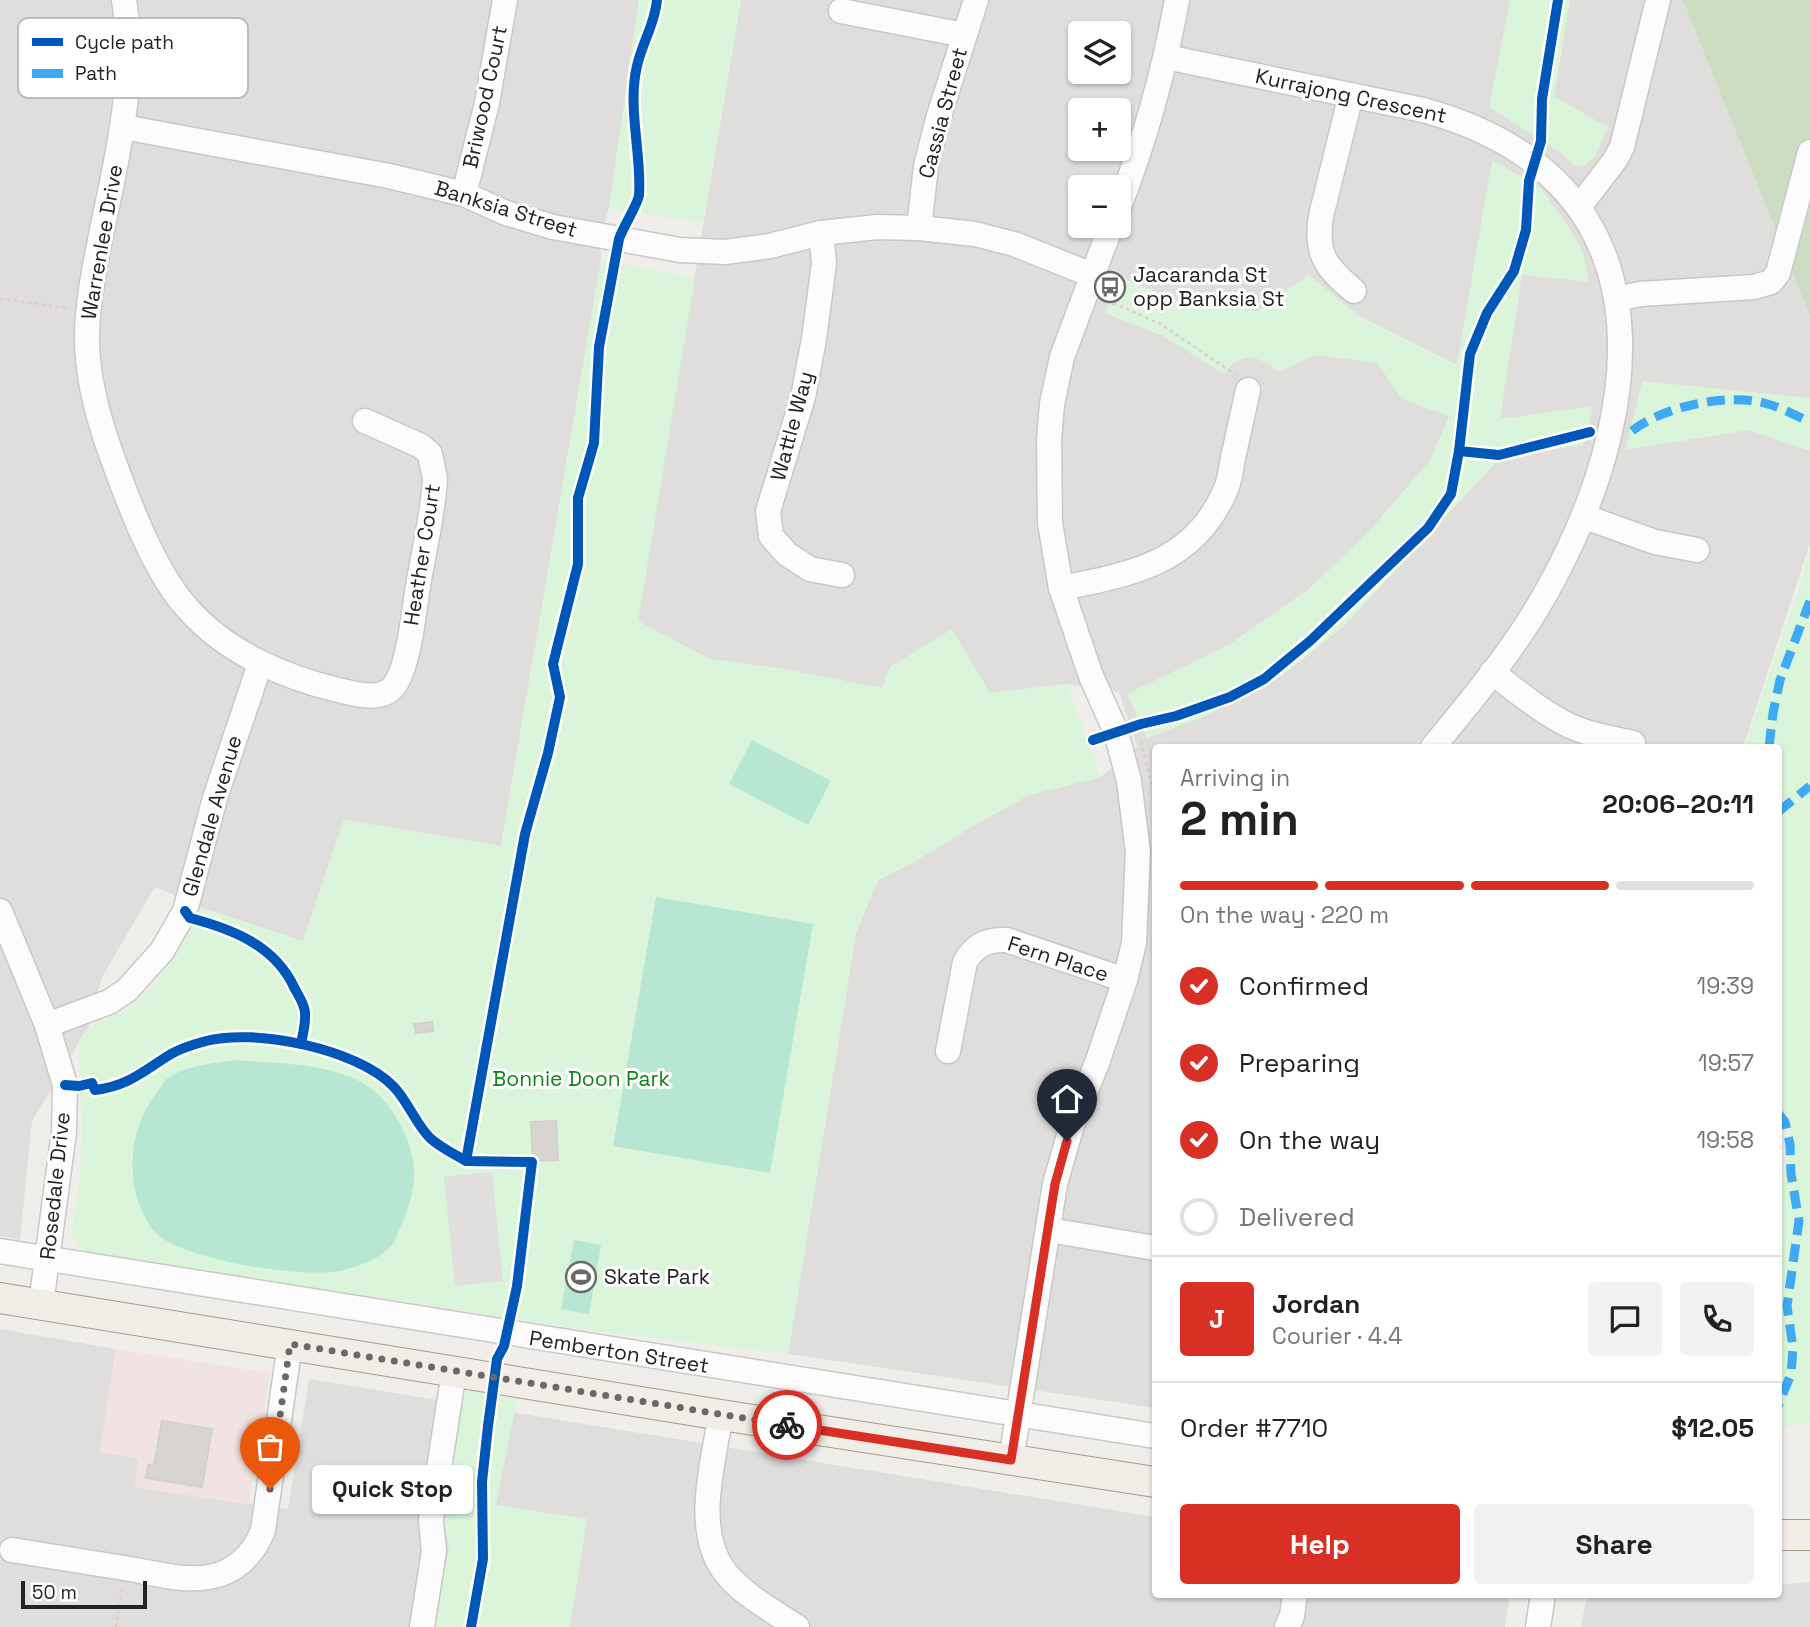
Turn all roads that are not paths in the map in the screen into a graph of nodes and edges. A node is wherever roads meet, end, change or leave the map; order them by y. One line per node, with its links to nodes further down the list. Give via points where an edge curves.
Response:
1 (124, 0): 7 (street, Warrenlee Drive)
2 (505, 0): 15 (street, Briwood Court, via 487,103)
3 (976, 0): 8 (street, Cassia Street)
4 (1177, 0): 9 (street)
5 (1658, 0): 16 (street, via 1622,146)
6 (841, 11): 8 (street)
7 (126, 18)
8 (964, 35): 17 (street, Cassia Street, via 926,166)
9 (1166, 57): 10 (street, Kurrajong Crescent); 14 (street)
10 (1351, 95): 16 (street, Kurrajong Crescent, via 1452,117 1485,131 1535,162); 21 (street, via 1318,236 1330,270)
11 (126, 98): 12 (street, Warrenlee Drive)
12 (123, 128): 15 (street, Banksia Street); 29 (street, Warrenlee Drive, via 88,310 91,388 110,454 150,550 186,608)
13 (1810, 152): 22 (street, via 1787,246 1770,282)
14 (1130, 175)
15 (464, 194): 18 (street, Banksia Street, via 553,227 680,250 725,252)
16 (1579, 207): 22 (street, Kurrajong Crescent, via 1603,248)
17 (919, 228): 18 (street, Banksia Street); 20 (street, Banksia Street, via 1014,244)
18 (821, 233): 27 (street, Wattle Way, via 824,263 812,350 803,397 768,511 771,536 787,554 810,569)
19 (1106, 238): 20 (street)
20 (1092, 275): 28 (street, via 1062,357 1051,416 1050,523)
21 (1354, 291)
22 (1618, 299): 25 (street, Kurrajong Crescent, via 1618,395)
23 (1248, 390): 28 (street, via 1227,487 1209,522 1184,548 1152,565)
24 (365, 421): 31 (street, Heather Court, via 421,446 430,454 435,479 409,640)
25 (1584, 517): 26 (street, via 1655,542); 30 (street, Kurrajong Crescent, via 1552,583)
26 (1697, 550)
27 (842, 575)
28 (1061, 588): 34 (street, via 1116,732)
29 (260, 664): 31 (street, Warrenlee Drive, via 346,692 385,694); 37 (street, Glendale Avenue, via 215,798 185,911 162,951 127,990 109,1002)
30 (1492, 672): 32 (street, via 1565,723); 33 (street, Kurrajong Crescent)
31 (394, 686)
32 (1633, 743)
33 (1435, 744)
34 (1146, 892): 36 (street)
35 (1, 918): 37 (street, Rosedale Drive)
36 (1125, 980): 38 (street, Fern Place, via 1007,940 979,945 965,962); 39 (street, via 1062,1157)
37 (47, 1025): 42 (street, Rosedale Drive, via 65,1085 64,1132)
38 (948, 1051)
39 (1049, 1230): 40 (street); 47 (street)
40 (1152, 1247)
41 (0, 1251): 42 (street, Pemberton Street)
42 (47, 1258): 44 (street, Rosedale Drive); 47 (street, Pemberton Street)
43 (0, 1298): 44 (main road)
44 (41, 1304): 45 (main road)
45 (290, 1344): 46 (main road); 54 (street, via 260,1537 234,1567 209,1577 170,1576)
46 (454, 1372): 48 (main road); 57 (street, via 431,1520 434,1551)
47 (1019, 1414): 49 (street, Pemberton Street); 50 (street)
48 (721, 1415): 50 (main road); 58 (street, via 710,1476 708,1532 712,1549 724,1572 740,1587)
49 (1152, 1436)
50 (1011, 1460): 51 (main road)
51 (1152, 1482)
52 (1782, 1535): 53 (main road)
53 (1810, 1535)
54 (12, 1550)
55 (1294, 1598): 59 (street)
56 (1542, 1598): 60 (street)
57 (422, 1627)
58 (797, 1627)
59 (1287, 1627)
60 (1538, 1627)

